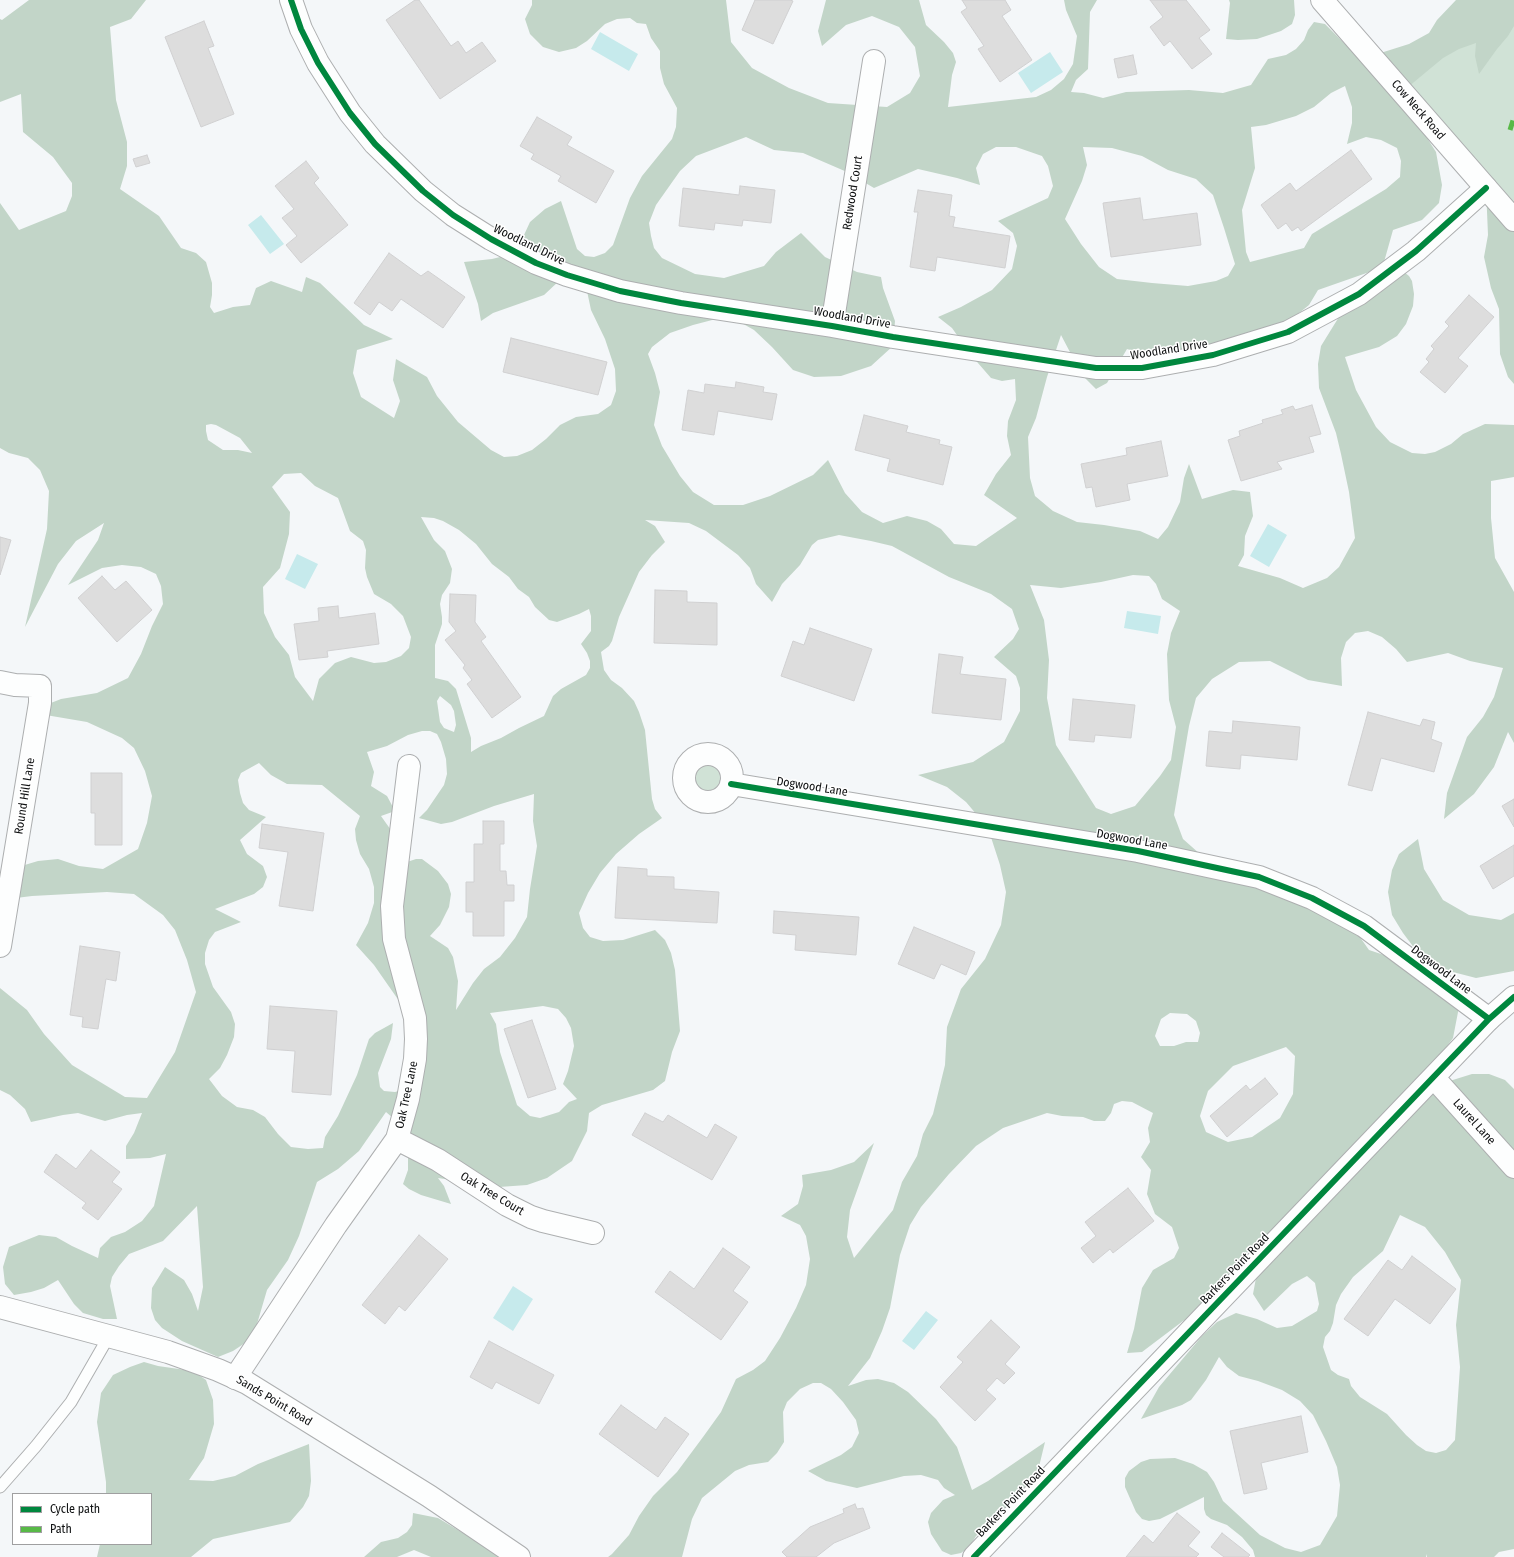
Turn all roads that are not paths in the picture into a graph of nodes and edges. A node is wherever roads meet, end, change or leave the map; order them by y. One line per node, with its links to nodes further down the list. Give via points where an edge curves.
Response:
1 (291, 0): 6 (street, Woodland Drive, via 301,29 318,63 350,113 375,144 423,191 453,215 491,239 549,268 620,290 681,303)
2 (1322, 0): 4 (street, Cow Neck Road)
3 (874, 61): 6 (street, Redwood Court)
4 (1486, 188): 5 (street, Cow Neck Road); 6 (street, Woodland Drive, via 1416,251 1359,294 1288,332 1213,355 1142,368 1096,368)
5 (1514, 220)
6 (832, 326)
7 (0, 682): 10 (street, Round Hill Lane, via 40,686 40,703)
8 (409, 766): 14 (street, Oak Tree Lane, via 392,906 394,939 415,1018 416,1039 408,1099)
9 (731, 784): 12 (street, Dogwood Lane, via 1138,851 1259,877 1312,898 1364,926)
10 (0, 946)
11 (1514, 997): 12 (street, Barkers Point Road)
12 (1489, 1019): 13 (street, Barkers Point Road)
13 (1434, 1078): 15 (street, Laurel Lane); 22 (street, Barkers Point Road)
14 (397, 1139): 16 (street, Oak Tree Court, via 438,1160 530,1217); 19 (street, Oak Tree Lane, via 336,1225)
15 (1514, 1167)
16 (593, 1233)
17 (0, 1307): 18 (street, Sands Point Road)
18 (109, 1336): 19 (street, Sands Point Road, via 168,1352); 20 (lane, via 71,1402)
19 (235, 1378): 21 (street, Sands Point Road, via 422,1492)
20 (0, 1487)
21 (519, 1557)
22 (974, 1557)

